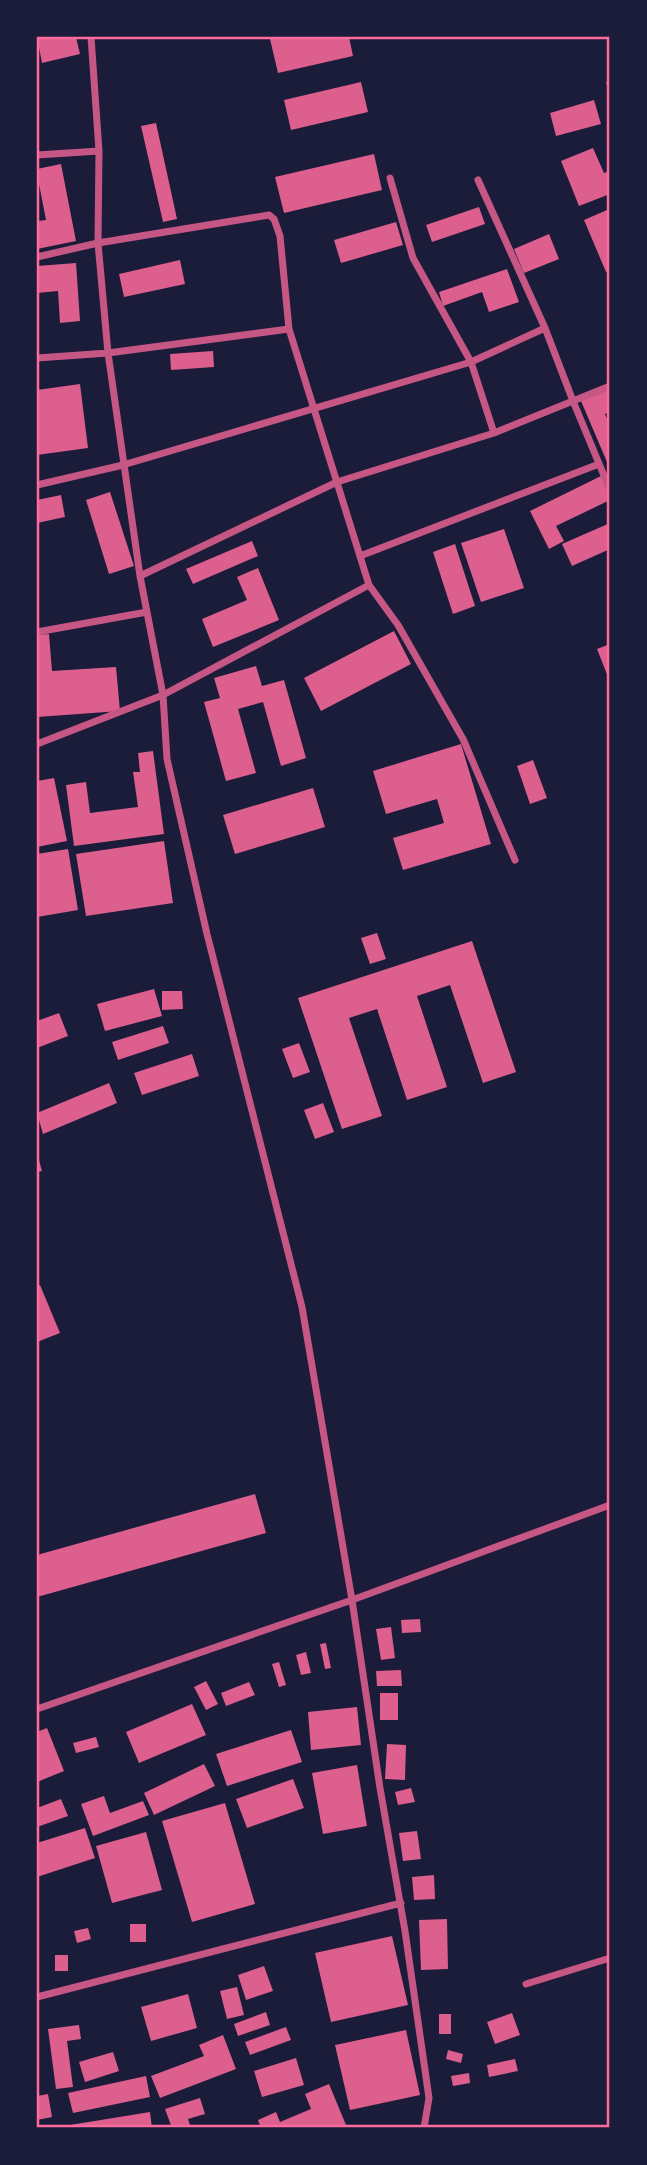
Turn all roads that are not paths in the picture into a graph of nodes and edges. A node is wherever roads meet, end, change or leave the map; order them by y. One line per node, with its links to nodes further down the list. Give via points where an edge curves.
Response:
1 (91, 37): 2 (street)
2 (99, 151): 3 (street); 6 (street)
3 (37, 155)
4 (390, 178): 12 (street, via 413,258)
5 (478, 180): 8 (street)
6 (98, 243): 7 (street); 9 (street, via 269,215 280,236); 10 (street)
7 (37, 257)
8 (545, 328): 12 (street); 14 (street)
9 (289, 329): 10 (street); 15 (street)
10 (108, 353): 11 (street); 18 (street)
11 (37, 358)
12 (471, 362): 15 (street); 16 (street)
13 (610, 386): 14 (street)
14 (573, 401): 16 (street); 17 (street)
15 (313, 408): 18 (street); 19 (street)
16 (494, 433): 19 (street)
17 (599, 464): 21 (street); 22 (street)
18 (123, 466): 20 (street); 23 (street)
19 (337, 482): 22 (street); 23 (street)
20 (37, 485)
21 (610, 490)
22 (360, 556): 24 (street)
23 (140, 576): 25 (street)
24 (369, 585): 27 (street); 29 (street, via 398,625 463,739)
25 (147, 611): 26 (street); 27 (street)
26 (37, 632)
27 (163, 695): 28 (street); 31 (street, via 167,759 302,1307)
28 (37, 744)
29 (516, 860)
30 (610, 1506): 31 (street)
31 (352, 1600): 32 (street); 33 (street)
32 (37, 1709)
33 (401, 1903): 36 (street); 37 (street, via 429,2098)
34 (610, 1958): 35 (street)
35 (526, 1984)
36 (37, 1997)
37 (424, 2128)

